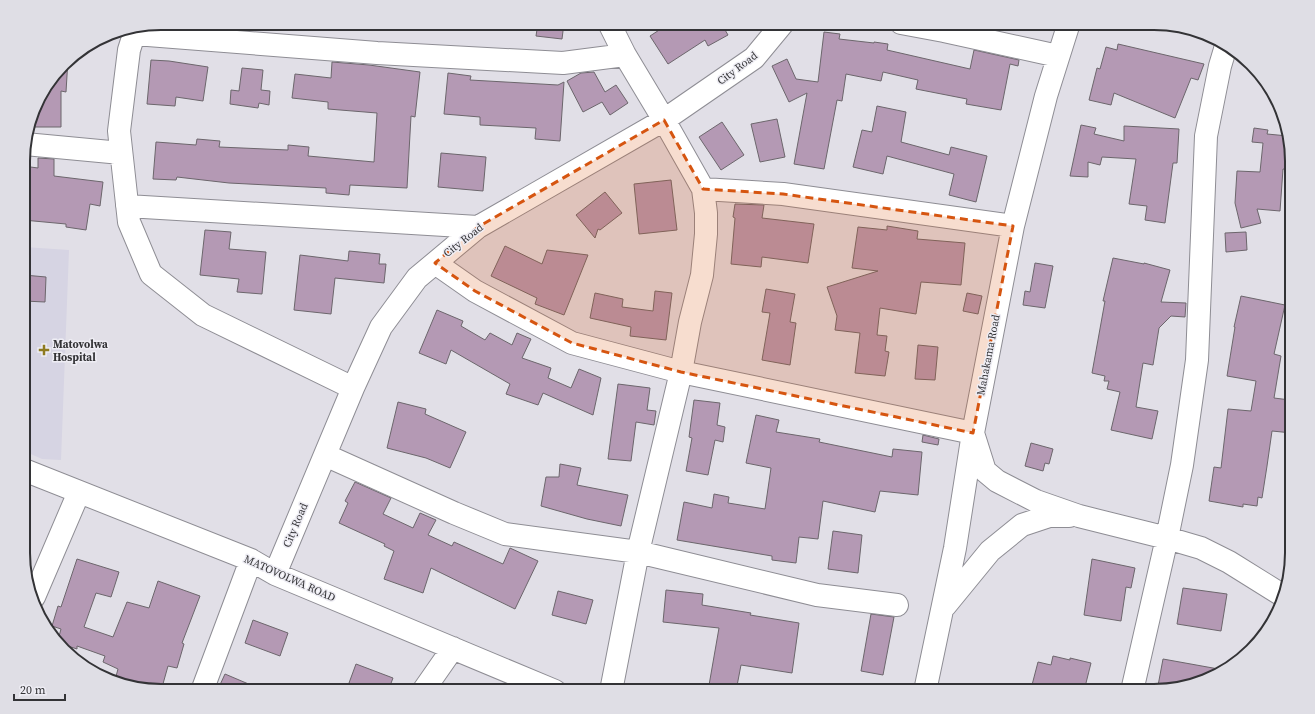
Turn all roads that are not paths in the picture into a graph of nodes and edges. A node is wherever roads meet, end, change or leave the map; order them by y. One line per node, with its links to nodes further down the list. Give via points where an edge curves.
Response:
1 (612, 30): 8 (street)
2 (778, 30): 10 (street, City Road, via 754,58)
3 (938, 30): 9 (street)
4 (1067, 30): 9 (street, Mahakama Road)
5 (143, 32): 8 (street, via 369,52 563,63)
6 (134, 33): 12 (street, via 129,50 119,131)
7 (1225, 51): 25 (street, via 1206,136 1197,360 1182,466)
8 (625, 55): 10 (street)
9 (1058, 56): 15 (street, Mahakama Road)
10 (664, 120): 13 (street); 16 (street, City Road)
11 (31, 145): 12 (street)
12 (121, 153): 14 (street)
13 (703, 189): 15 (street, via 783,194); 18 (street, via 706,241 702,275)
14 (127, 206): 16 (street); 19 (street, via 129,222 151,274 203,315)
15 (1013, 226): 20 (street, Mahakama Road)
16 (478, 227): 17 (street, City Road)
17 (435, 263): 18 (street, via 475,291 572,343); 19 (street, City Road, via 417,278 381,327)
18 (681, 372): 20 (street); 26 (street)
19 (353, 388): 21 (street, City Road)
20 (973, 433): 24 (street, via 986,471 997,481 1036,502); 32 (street, Mahakama Road, via 955,548)
21 (325, 455): 26 (street, via 505,534); 28 (street, City Road)
22 (30, 472): 23 (street, MATOVOLWA ROAD)
23 (80, 492): 27 (street, MATOVOLWA ROAD); 29 (street)
24 (1079, 516): 25 (street); 32 (street, via 1049,516 1022,525 990,551)
25 (1168, 538): 30 (street, via 1201,548); 39 (street)
26 (638, 552): 31 (street, via 817,595); 37 (street)
27 (252, 560): 28 (street, MATOVOLWA ROAD); 34 (street)
28 (275, 574): 33 (street, MATOVOLWA ROAD)
29 (36, 592)
30 (1279, 593)
31 (897, 605)
32 (942, 610): 38 (street, Mahakama Road)
33 (453, 648): 35 (street); 36 (street, MATOVOLWA ROAD)
34 (205, 684)
35 (428, 684)
36 (538, 684)
37 (612, 684)
38 (926, 684)
39 (1134, 684)

